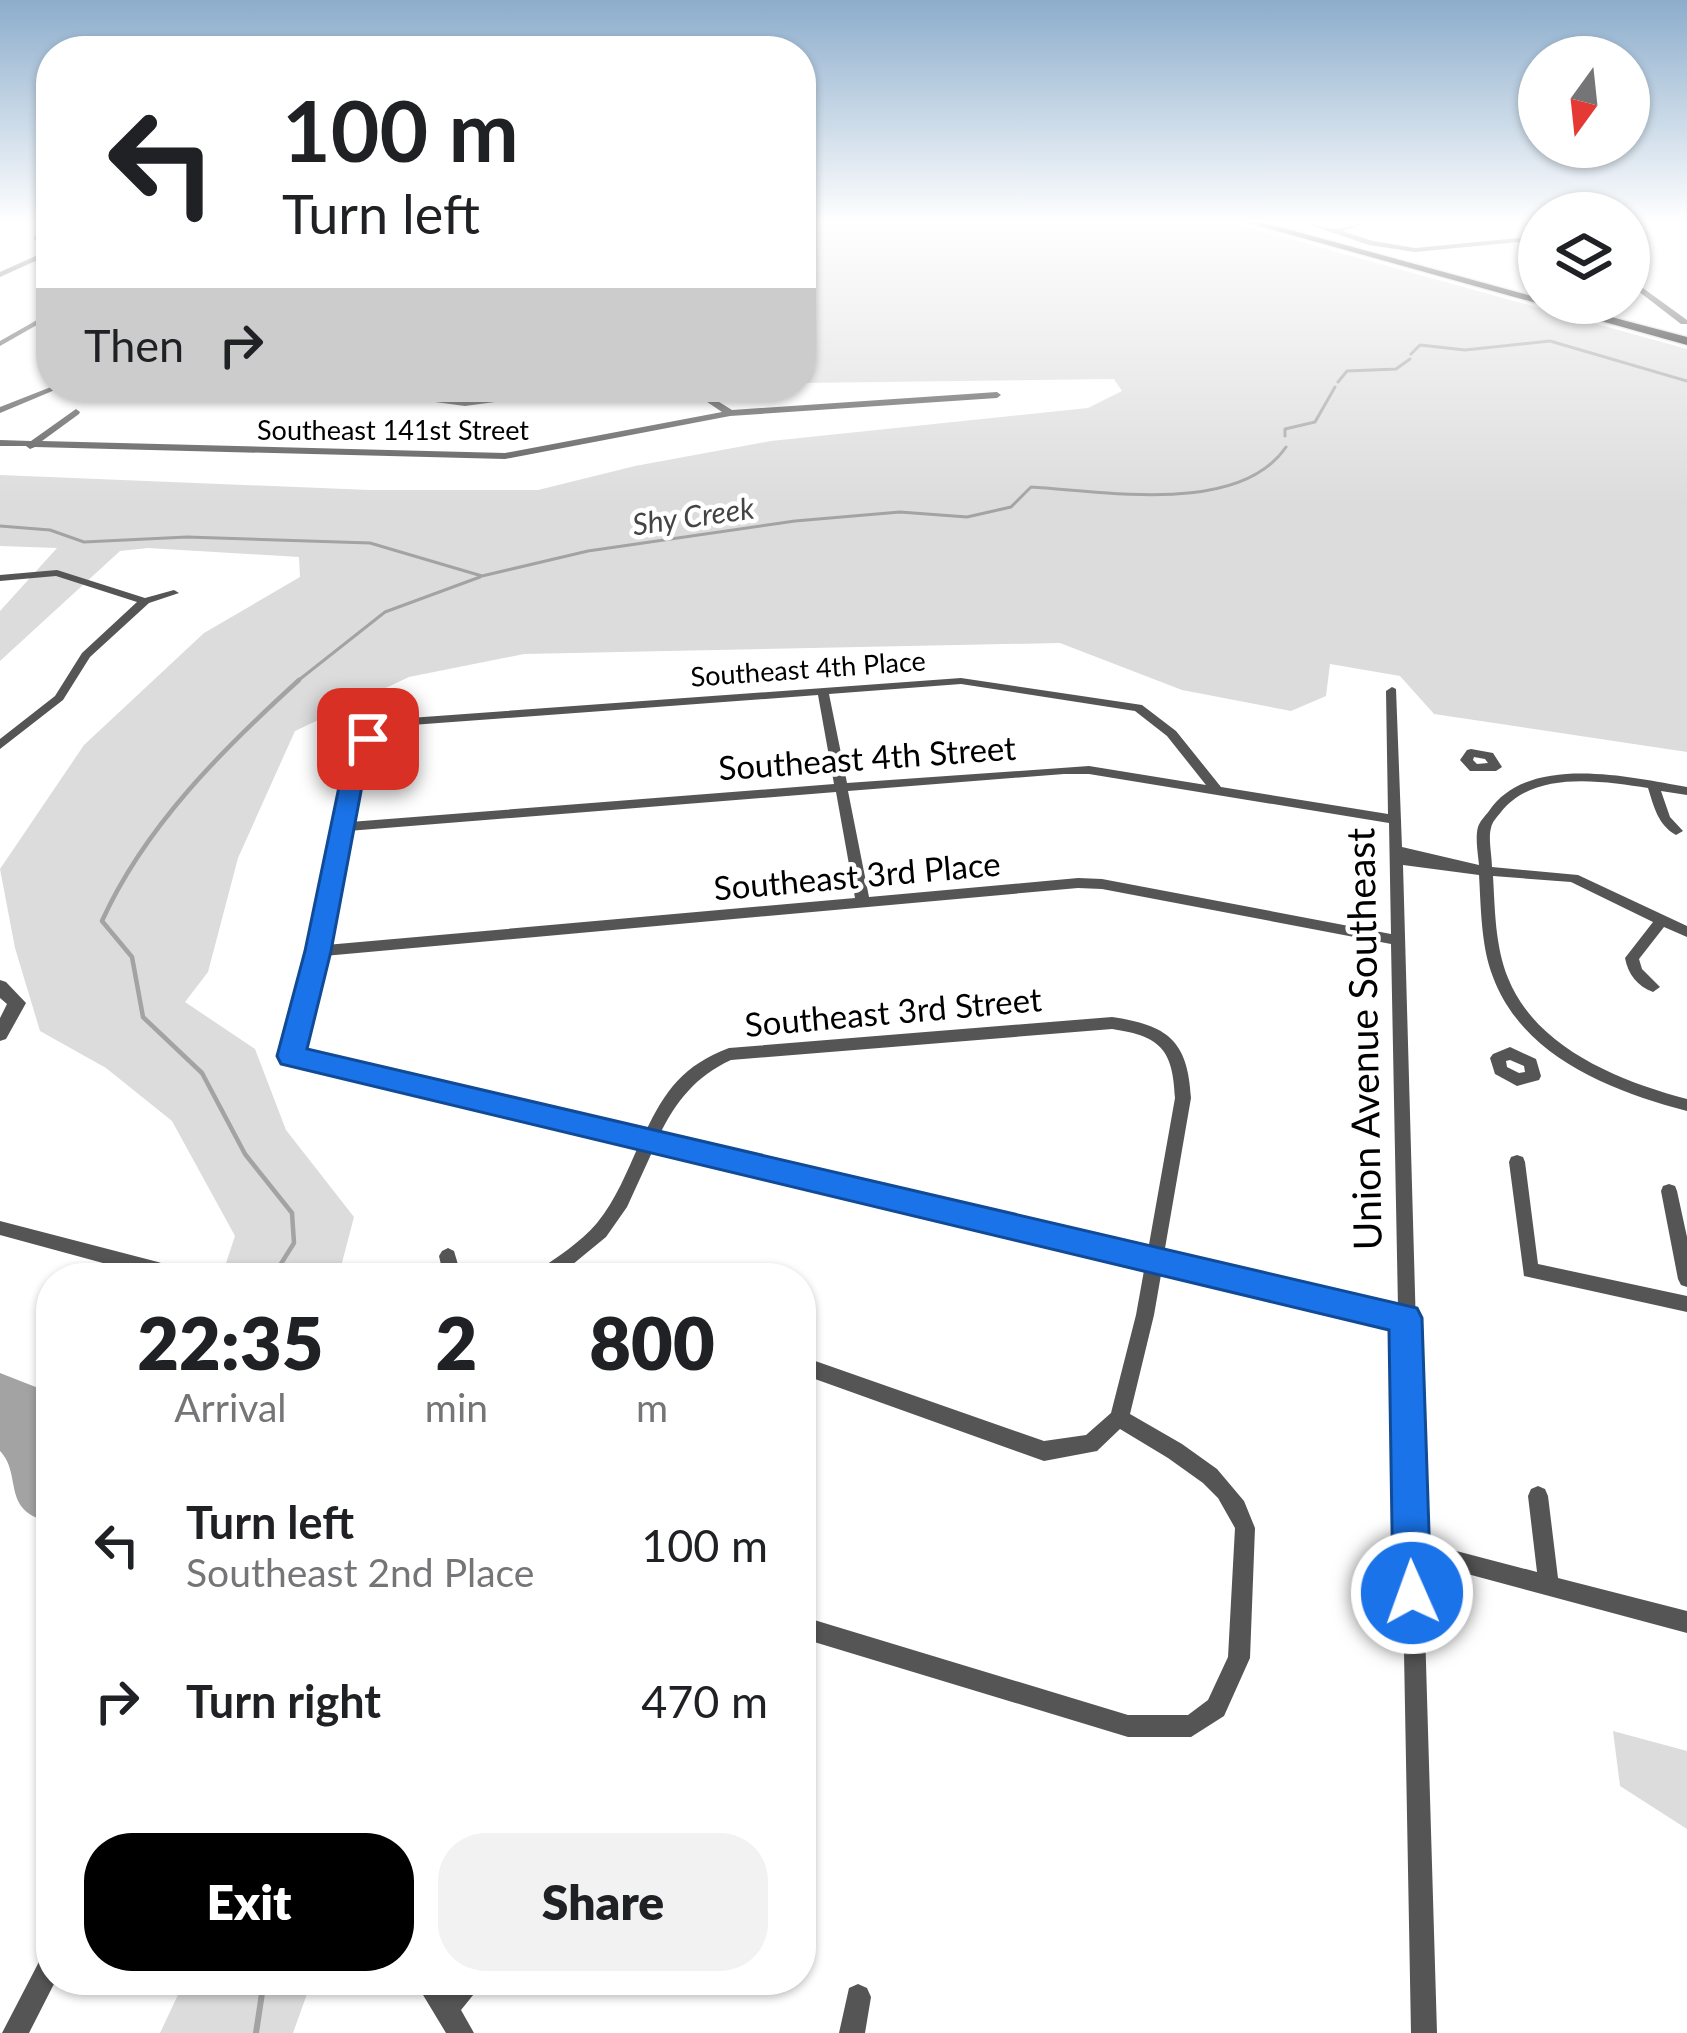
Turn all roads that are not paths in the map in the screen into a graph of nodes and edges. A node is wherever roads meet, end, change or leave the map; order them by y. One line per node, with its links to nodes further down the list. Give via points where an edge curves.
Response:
1 (1675, 315): 2 (street)
2 (1684, 322)
3 (36, 323): 6 (street)
4 (1623, 324): 5 (main road)
5 (1687, 341)
6 (0, 344)
7 (998, 395): 12 (street, Southeast 141st Street)
8 (36, 396): 10 (street)
9 (713, 402): 12 (street)
10 (0, 410)
11 (76, 412): 14 (street)
12 (730, 413): 14 (street, Southeast 141st Street, via 505,456)
13 (0, 443): 14 (street, Southeast 141st Street)
14 (30, 446)
15 (0, 578): 17 (street, via 57,573)
16 (174, 593): 17 (street)
17 (145, 601): 20 (street, via 86,655 59,698)
18 (1392, 691): 27 (street, Union Avenue Southeast)
19 (823, 692): 22 (street); 25 (street, Southeast 4th Place, via 985,681 1119,702 1151,715); 28 (street, Southeast 4th Place, via 396,723 357,753)
20 (0, 746)
21 (1493, 769): 24 (street)
22 (843, 785): 25 (street, Southeast 4th Street, via 1089,770); 28 (street, Southeast 4th Street); 32 (street)
23 (1654, 785): 24 (street, via 1580,777); 26 (street); 29 (street)
24 (1521, 788): 31 (street, via 1484,827)
25 (1217, 791): 27 (street, Southeast 4th Street)
26 (1687, 791)
27 (1393, 819): 30 (street, Union Avenue Southeast)
28 (342, 827): 36 (street)
29 (1676, 831)
30 (1395, 855): 31 (street); 35 (street, Union Avenue Southeast)
31 (1487, 871): 33 (street, via 1573,878); 40 (street, via 1499,976)
32 (863, 902): 35 (street, Southeast 3rd Place, via 1102,884); 36 (street, Southeast 3rd Place)
33 (1662, 920): 34 (street); 37 (street, via 1632,958)
34 (1687, 932)
35 (1396, 940): 54 (street, Union Avenue Southeast)
36 (318, 951): 43 (street, via 291,1056)
37 (1653, 987)
38 (0, 988): 39 (street, via 17,1003)
39 (0, 1034)
40 (1555, 1047): 41 (street); 42 (street)
41 (1527, 1059)
42 (1687, 1105)
43 (652, 1141): 48 (street); 48 (street, Southeast 3rd Street, via 677,1085 729,1054 1112,1023 1143,1027 1175,1050 1183,1070); 51 (street, Southeast 3rd Street, via 607,1224)
44 (1517, 1162): 53 (street, via 1530,1270)
45 (1669, 1191): 52 (street)
46 (0, 1228): 49 (street)
47 (448, 1256): 50 (street)
48 (1156, 1259): 54 (street); 56 (street)
49 (132, 1263)
50 (450, 1263)
51 (560, 1263)
52 (1687, 1279)
53 (1687, 1304)
54 (1405, 1318): 58 (street, Union Avenue Southeast)
55 (816, 1370): 56 (street, via 1043,1451 1090,1444)
56 (1119, 1418): 61 (street, via 1215,1478 1245,1528 1239,1658 1216,1708 1191,1726 1128,1726)
57 (1538, 1496): 59 (street)
58 (1411, 1549): 59 (street); 70 (street, Union Avenue Southeast)
59 (1549, 1587): 60 (street)
60 (1687, 1622)
61 (816, 1632)
62 (36, 1994): 67 (street)
63 (437, 1995): 66 (street)
64 (457, 1995): 66 (street)
65 (858, 1997): 69 (street)
66 (446, 2008): 68 (street)
67 (15, 2033)
68 (461, 2033)
69 (852, 2033)
70 (1424, 2033)

